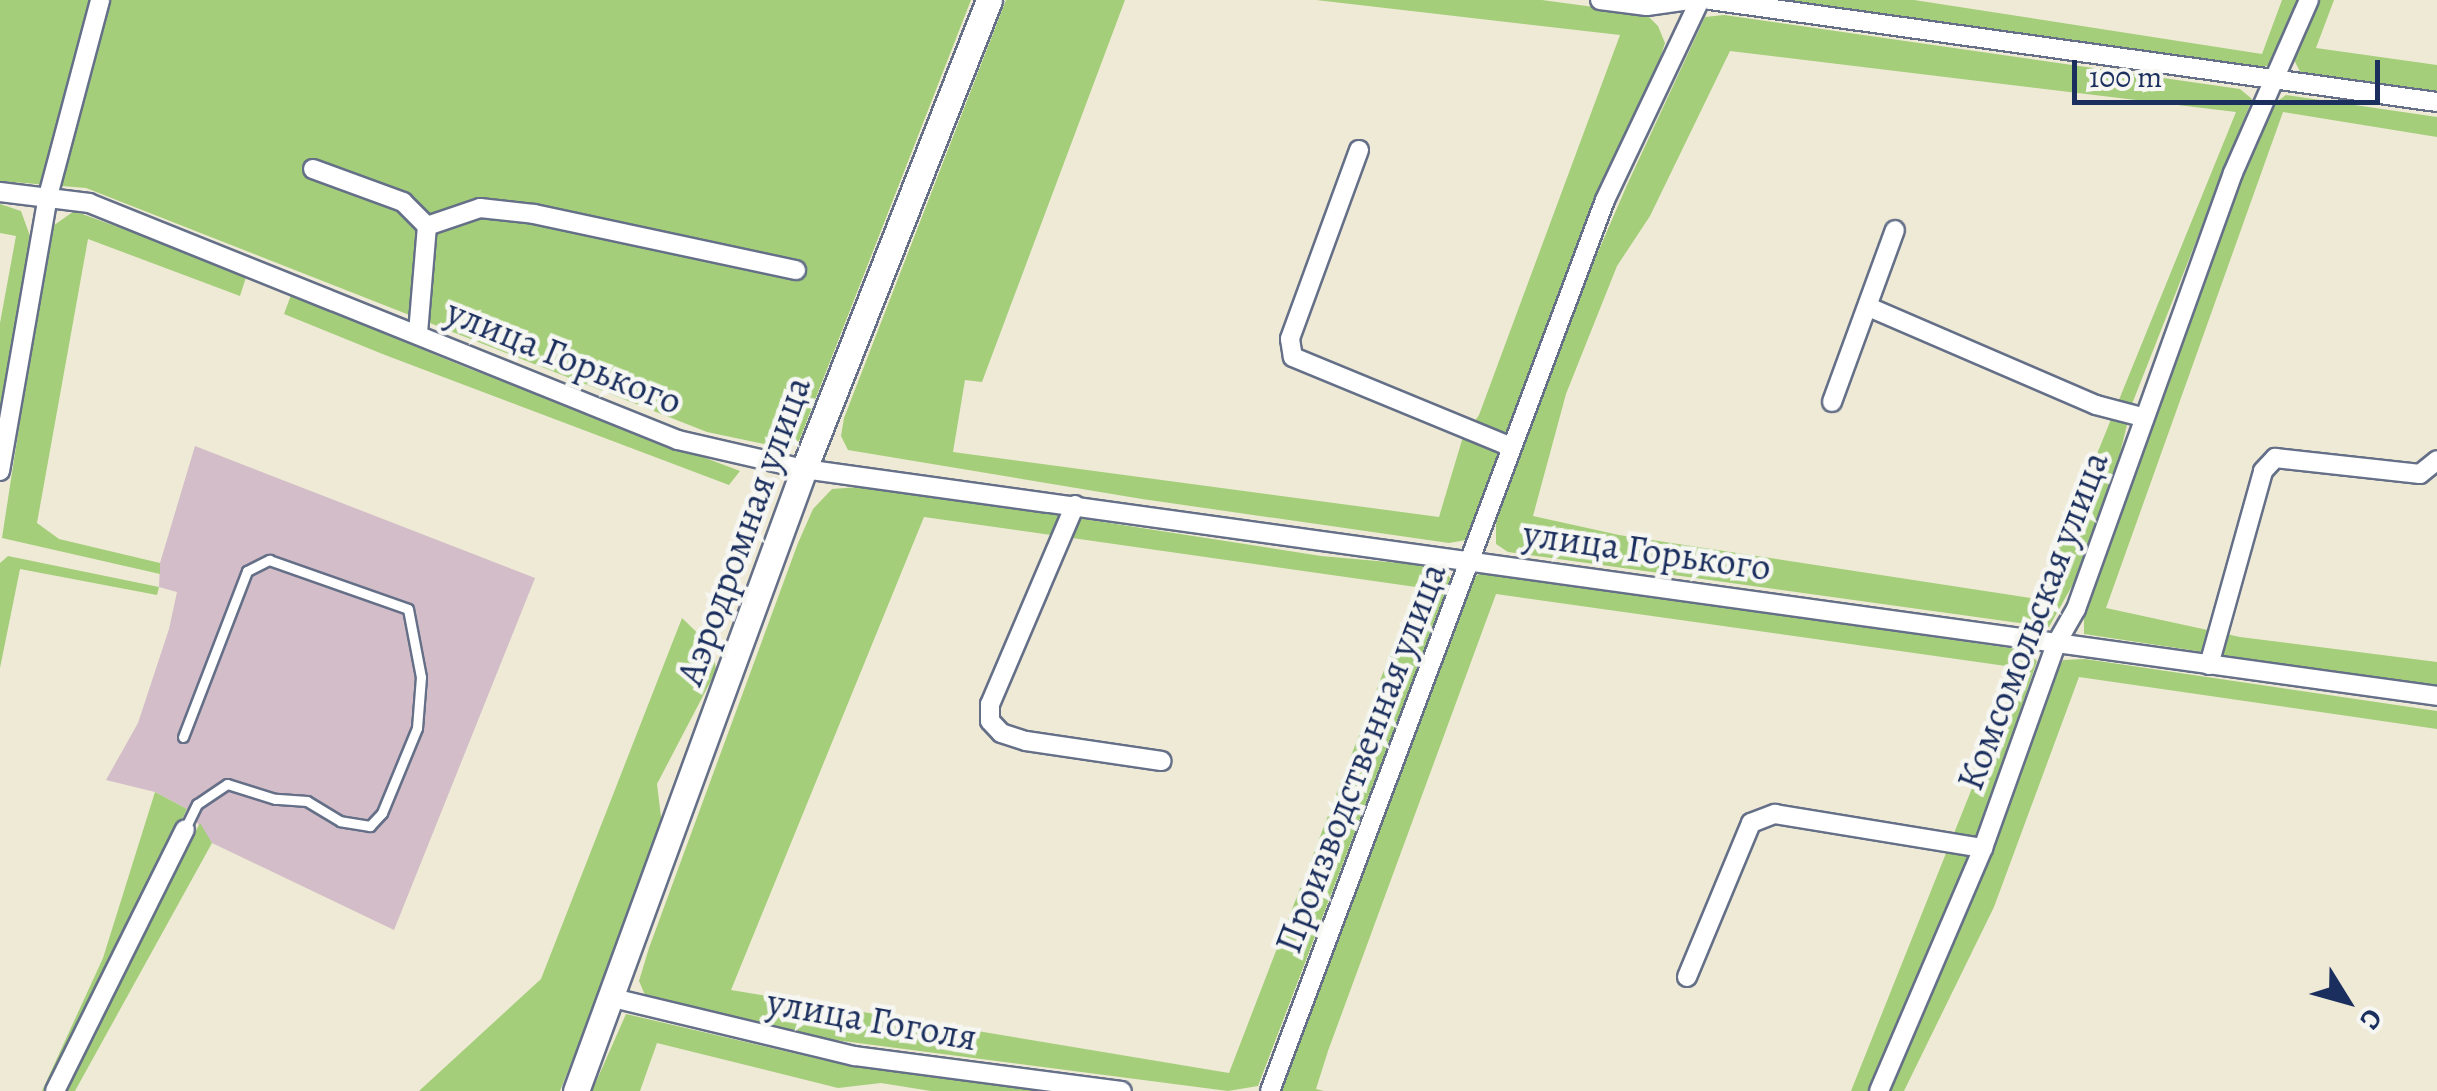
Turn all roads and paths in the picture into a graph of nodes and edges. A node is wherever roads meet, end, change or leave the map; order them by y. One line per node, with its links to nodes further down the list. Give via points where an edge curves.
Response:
1 (100, 0): 13 (street)
2 (989, 0): 23 (street, Аэродромная улица)
3 (1600, 0): 4 (street, via 1646,6)
4 (1690, 0)
5 (1700, 0): 21 (street, Производственная улица, via 1605,200)
6 (1710, 0): 8 (street)
7 (2309, 0): 8 (street, Комсомольская улица)
8 (2277, 84): 9 (street); 20 (street, Комсомольская улица, via 2232,173)
9 (2437, 102)
10 (1359, 150): 21 (street, via 1290,340 1293,358)
11 (314, 169): 14 (street, via 403,202)
12 (0, 192): 13 (street, улица Горького)
13 (48, 196): 18 (street, улица Горького, via 89,202); 24 (street)
14 (427, 226): 16 (street, via 480,208 534,214); 18 (street)
15 (1896, 230): 17 (street)
16 (796, 270)
17 (1871, 308): 19 (street); 20 (street, Комсомольская улица, via 2096,406)
18 (418, 334): 23 (street, улица Горького, via 678,440)
19 (1832, 402)
20 (2142, 417): 27 (street, Комсомольская улица, via 2076,609)
21 (1511, 447): 26 (street, Производственная улица)
22 (2437, 460): 28 (street, via 2420,474 2275,458 2263,471)
23 (804, 469): 25 (street, улица Горького); 35 (street, Аэродромная улица)
24 (0, 471)
25 (1075, 504): 26 (street, улица Горького); 31 (street, via 990,704 990,721 1026,741)
26 (1470, 558): 27 (street, улица Горького); 39 (street, Производственная улица)
27 (2056, 644): 28 (street, улица Горького); 33 (street, Комсомольская улица)
28 (2209, 665): 29 (street, улица Горького)
29 (2437, 696)
30 (183, 737): 32 (lane, via 247,571 269,560 408,610 420,677 417,728 382,813 370,826 340,821 307,801 228,784 197,804)
31 (1162, 761)
32 (185, 829): 36 (street)
33 (1983, 848): 34 (street, Комсомольская улица, via 1775,814 1751,823); 40 (street, Комсомольская улица)
34 (1688, 978)
35 (613, 998): 37 (street, Аэродромная улица); 38 (street, улица Гоголя, via 855,1056)
36 (55, 1091)
37 (576, 1091)
38 (1122, 1091)
39 (1270, 1091)
40 (1879, 1091)

